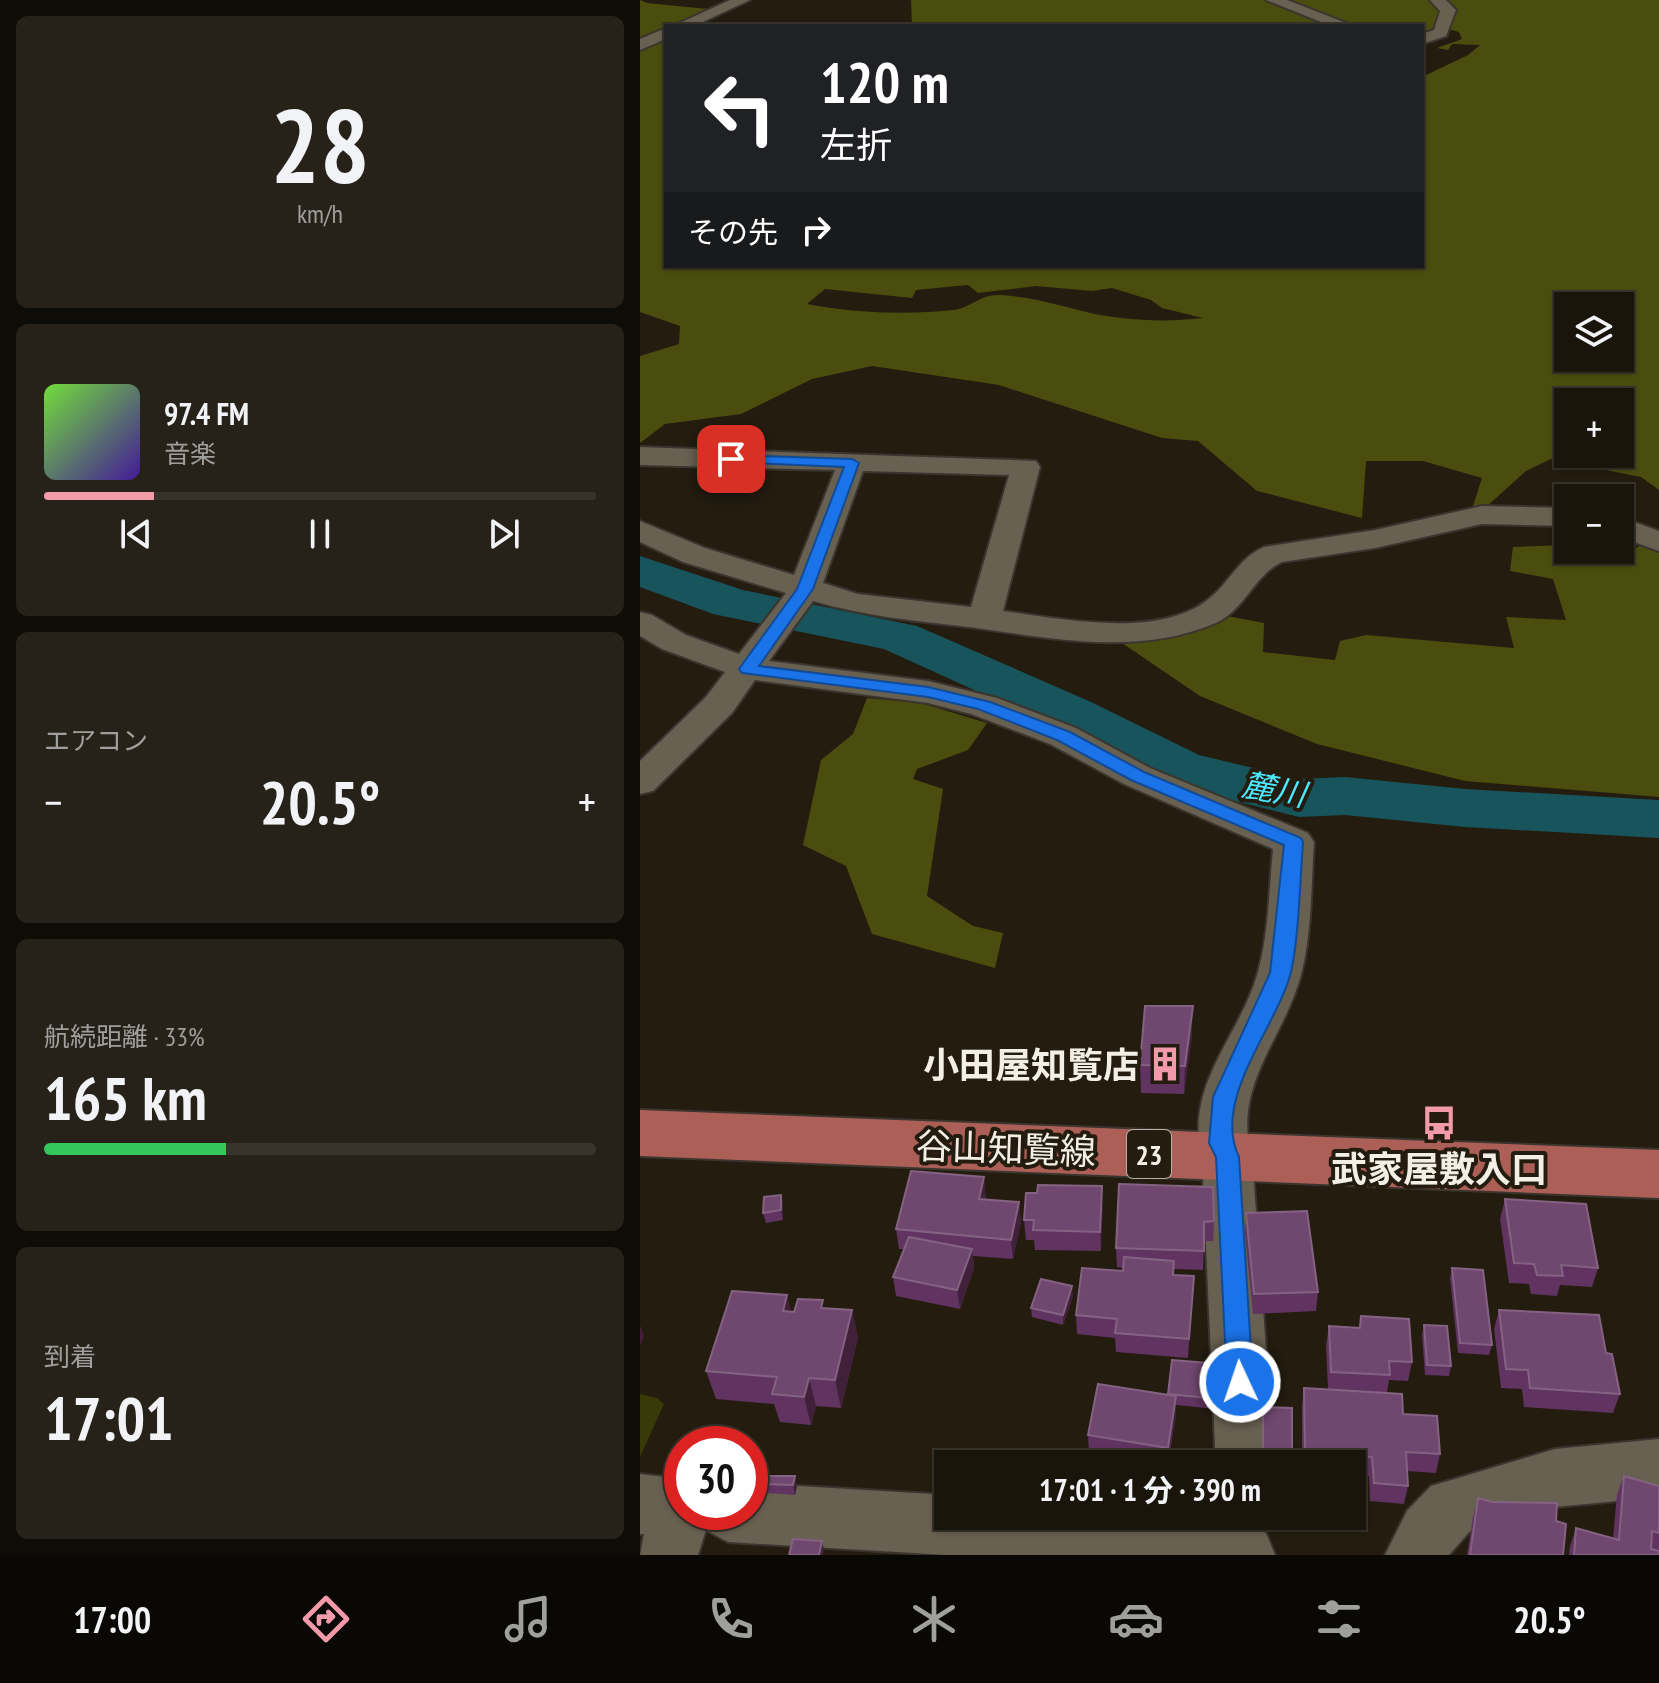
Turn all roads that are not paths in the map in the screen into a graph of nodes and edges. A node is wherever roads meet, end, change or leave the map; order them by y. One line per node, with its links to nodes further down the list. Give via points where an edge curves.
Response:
1 (743, 0): 4 (street)
2 (1273, 0): 5 (street)
3 (1437, 0): 7 (street, via 1448,10 1445,29)
4 (686, 24)
5 (1340, 24)
6 (664, 34): 8 (street)
7 (1424, 39)
8 (640, 45)
9 (640, 456): 10 (street)
10 (852, 463): 15 (street); 16 (street, via 1026,467)
11 (1554, 517): 16 (street, via 1482,515 1275,554 1259,561 1223,604 1157,631 1104,634)
12 (640, 530): 15 (street)
13 (1634, 532): 14 (street)
14 (1659, 542)
15 (800, 594): 16 (street); 18 (street)
16 (984, 619)
17 (640, 622): 18 (street, via 674,642)
18 (748, 669): 19 (street); 21 (street, via 928,692 984,706 1063,736 1137,776 1294,842 1280,973 1224,1097 1221,1143)
19 (640, 782)
20 (640, 1133): 21 (main road, 谷山知覧線 / 23)
21 (1227, 1157): 22 (main road, 谷山知覧線 / 23); 23 (street)
22 (1659, 1174)
23 (1243, 1450)
24 (1659, 1468): 31 (street, via 1555,1478 1452,1507 1428,1532)
25 (640, 1504): 26 (street)
26 (664, 1507)
27 (768, 1514): 29 (street)
28 (675, 1530): 30 (street)
29 (1236, 1539)
30 (667, 1555)
31 (1416, 1555)

